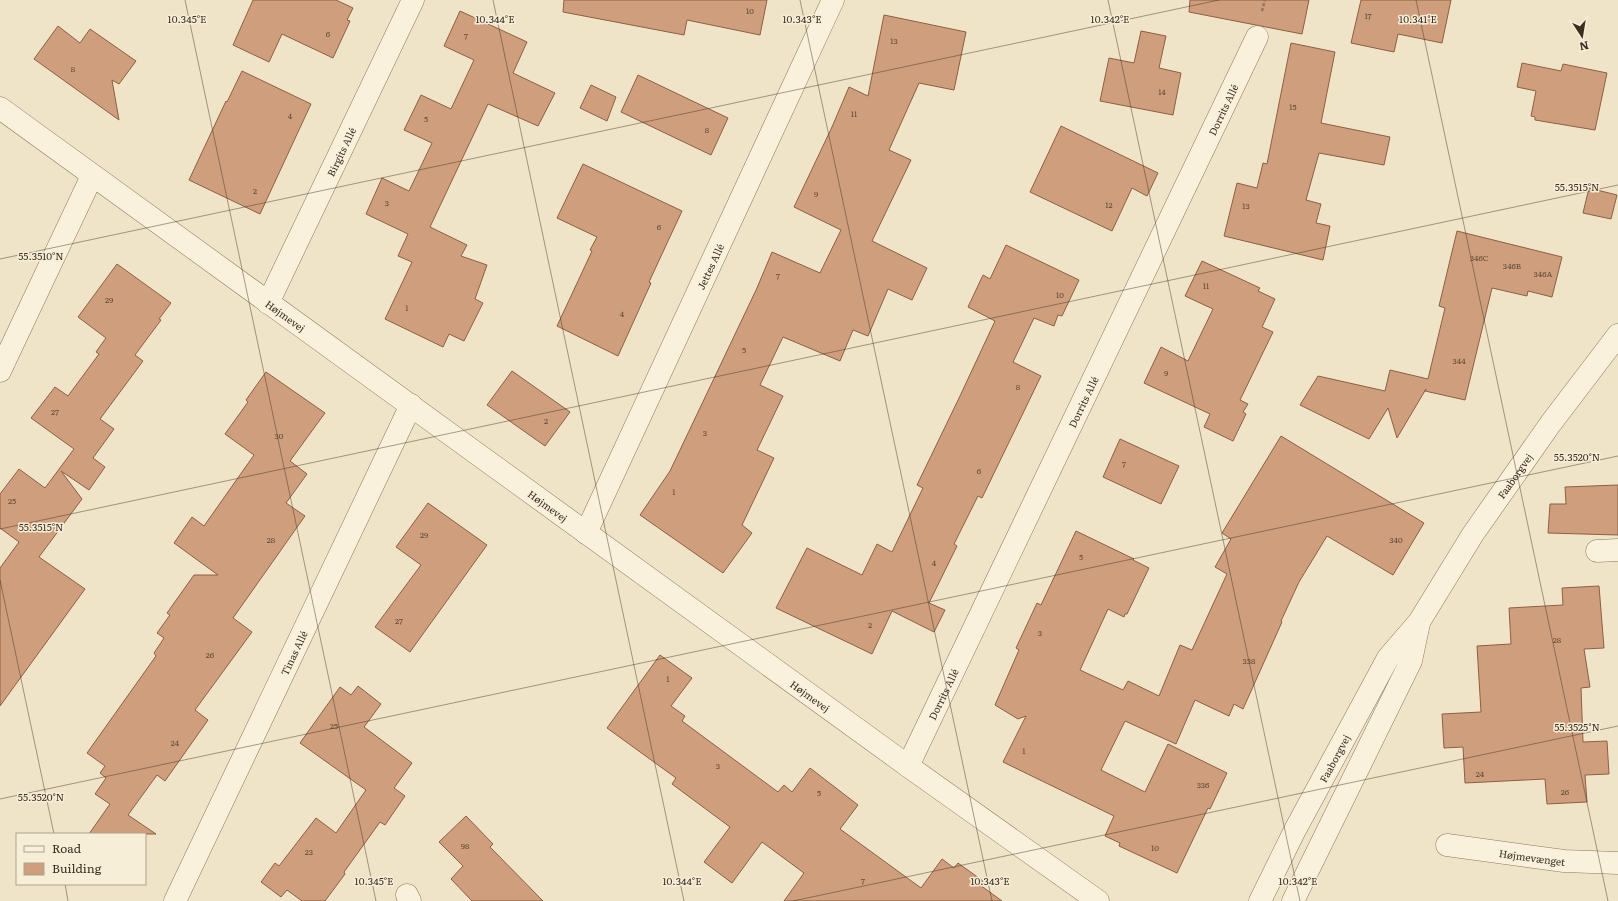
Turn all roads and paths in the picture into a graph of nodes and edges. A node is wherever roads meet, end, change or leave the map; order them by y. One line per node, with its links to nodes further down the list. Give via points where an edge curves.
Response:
1 (413, 0): 6 (street, Birgits Allé)
2 (833, 0): 10 (street, Jettes Allé)
3 (1256, 37): 14 (street, Dorrits Allé)
4 (0, 108): 5 (street, Højmevej)
5 (92, 176): 6 (street, Højmevej); 8 (street)
6 (268, 303): 9 (street, Højmevej)
7 (1618, 335): 13 (street, Faaborgvej, via 1551,423 1473,534)
8 (0, 371)
9 (410, 405): 10 (street, Højmevej); 17 (street, Tinas Allé)
10 (586, 533): 14 (street, Højmevej)
11 (1618, 550): 12 (street)
12 (1596, 551)
13 (1419, 622): 19 (street, Faaborgvej, via 1388,658 1295,830); 20 (street, Faaborgvej, via 1411,661)
14 (908, 766): 18 (street, Højmevej)
15 (1447, 845): 16 (street, Højmevænget, via 1564,861)
16 (1618, 864)
17 (175, 901)
18 (1098, 901)
19 (1260, 901)
20 (1293, 901)

